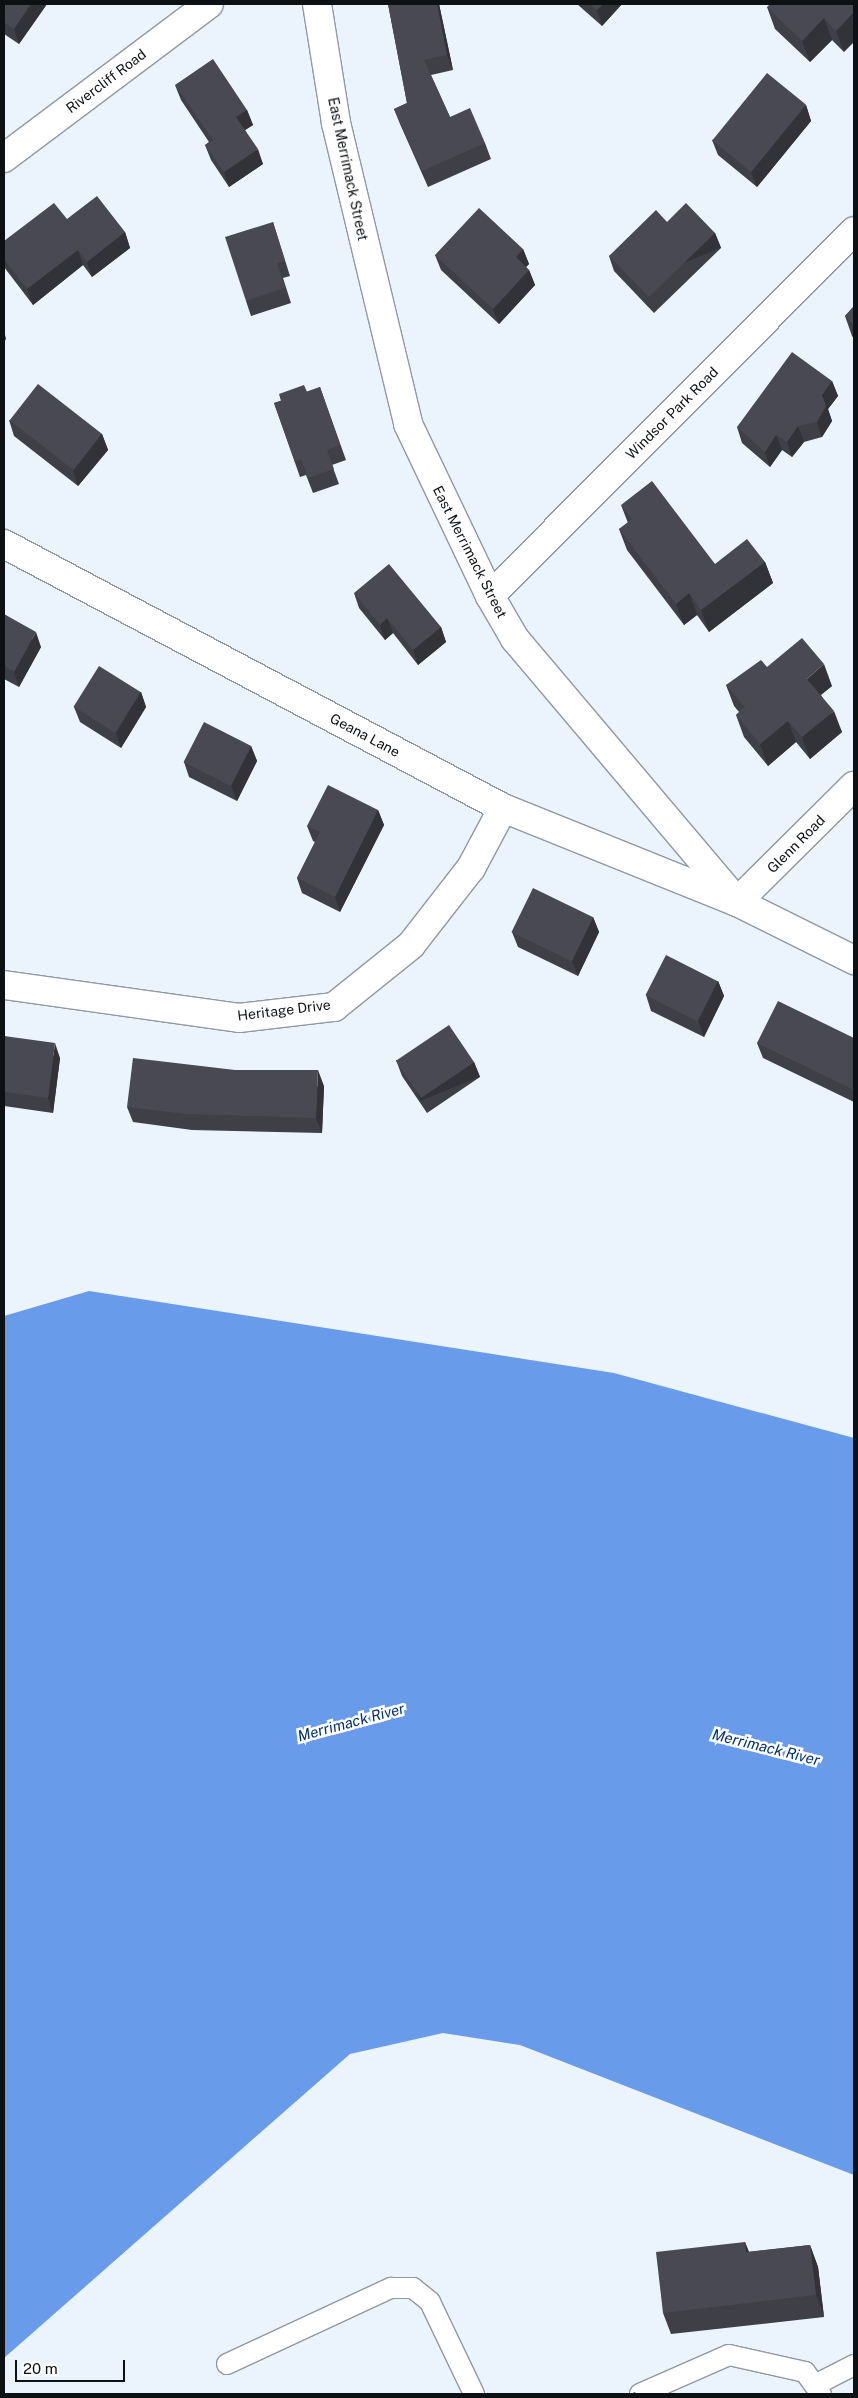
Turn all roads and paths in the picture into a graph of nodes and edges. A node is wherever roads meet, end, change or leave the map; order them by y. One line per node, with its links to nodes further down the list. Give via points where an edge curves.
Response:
1 (209, 4): 3 (street, Rivercliff Road)
2 (317, 4): 6 (street, East Merrimack Street, via 336,122 408,424)
3 (4, 158)
4 (854, 231): 6 (street, Windsor Park Road)
5 (4, 544): 8 (street, Geana Lane)
6 (490, 596): 9 (street, East Merrimack Street, via 515,638)
7 (854, 786): 9 (street, Glenn Road)
8 (503, 808): 9 (street, Geana Lane); 11 (street, Heritage Drive, via 472,868 411,946 334,1007 239,1018)
9 (737, 902): 10 (street, East Merrimack Street)
10 (854, 960)
11 (4, 985)
12 (227, 2364): 15 (lane, via 391,2288 413,2288 430,2302)
13 (854, 2365): 14 (lane)
14 (818, 2390): 16 (lane, via 804,2372 780,2363 729,2355)
15 (474, 2394)
16 (640, 2394)

